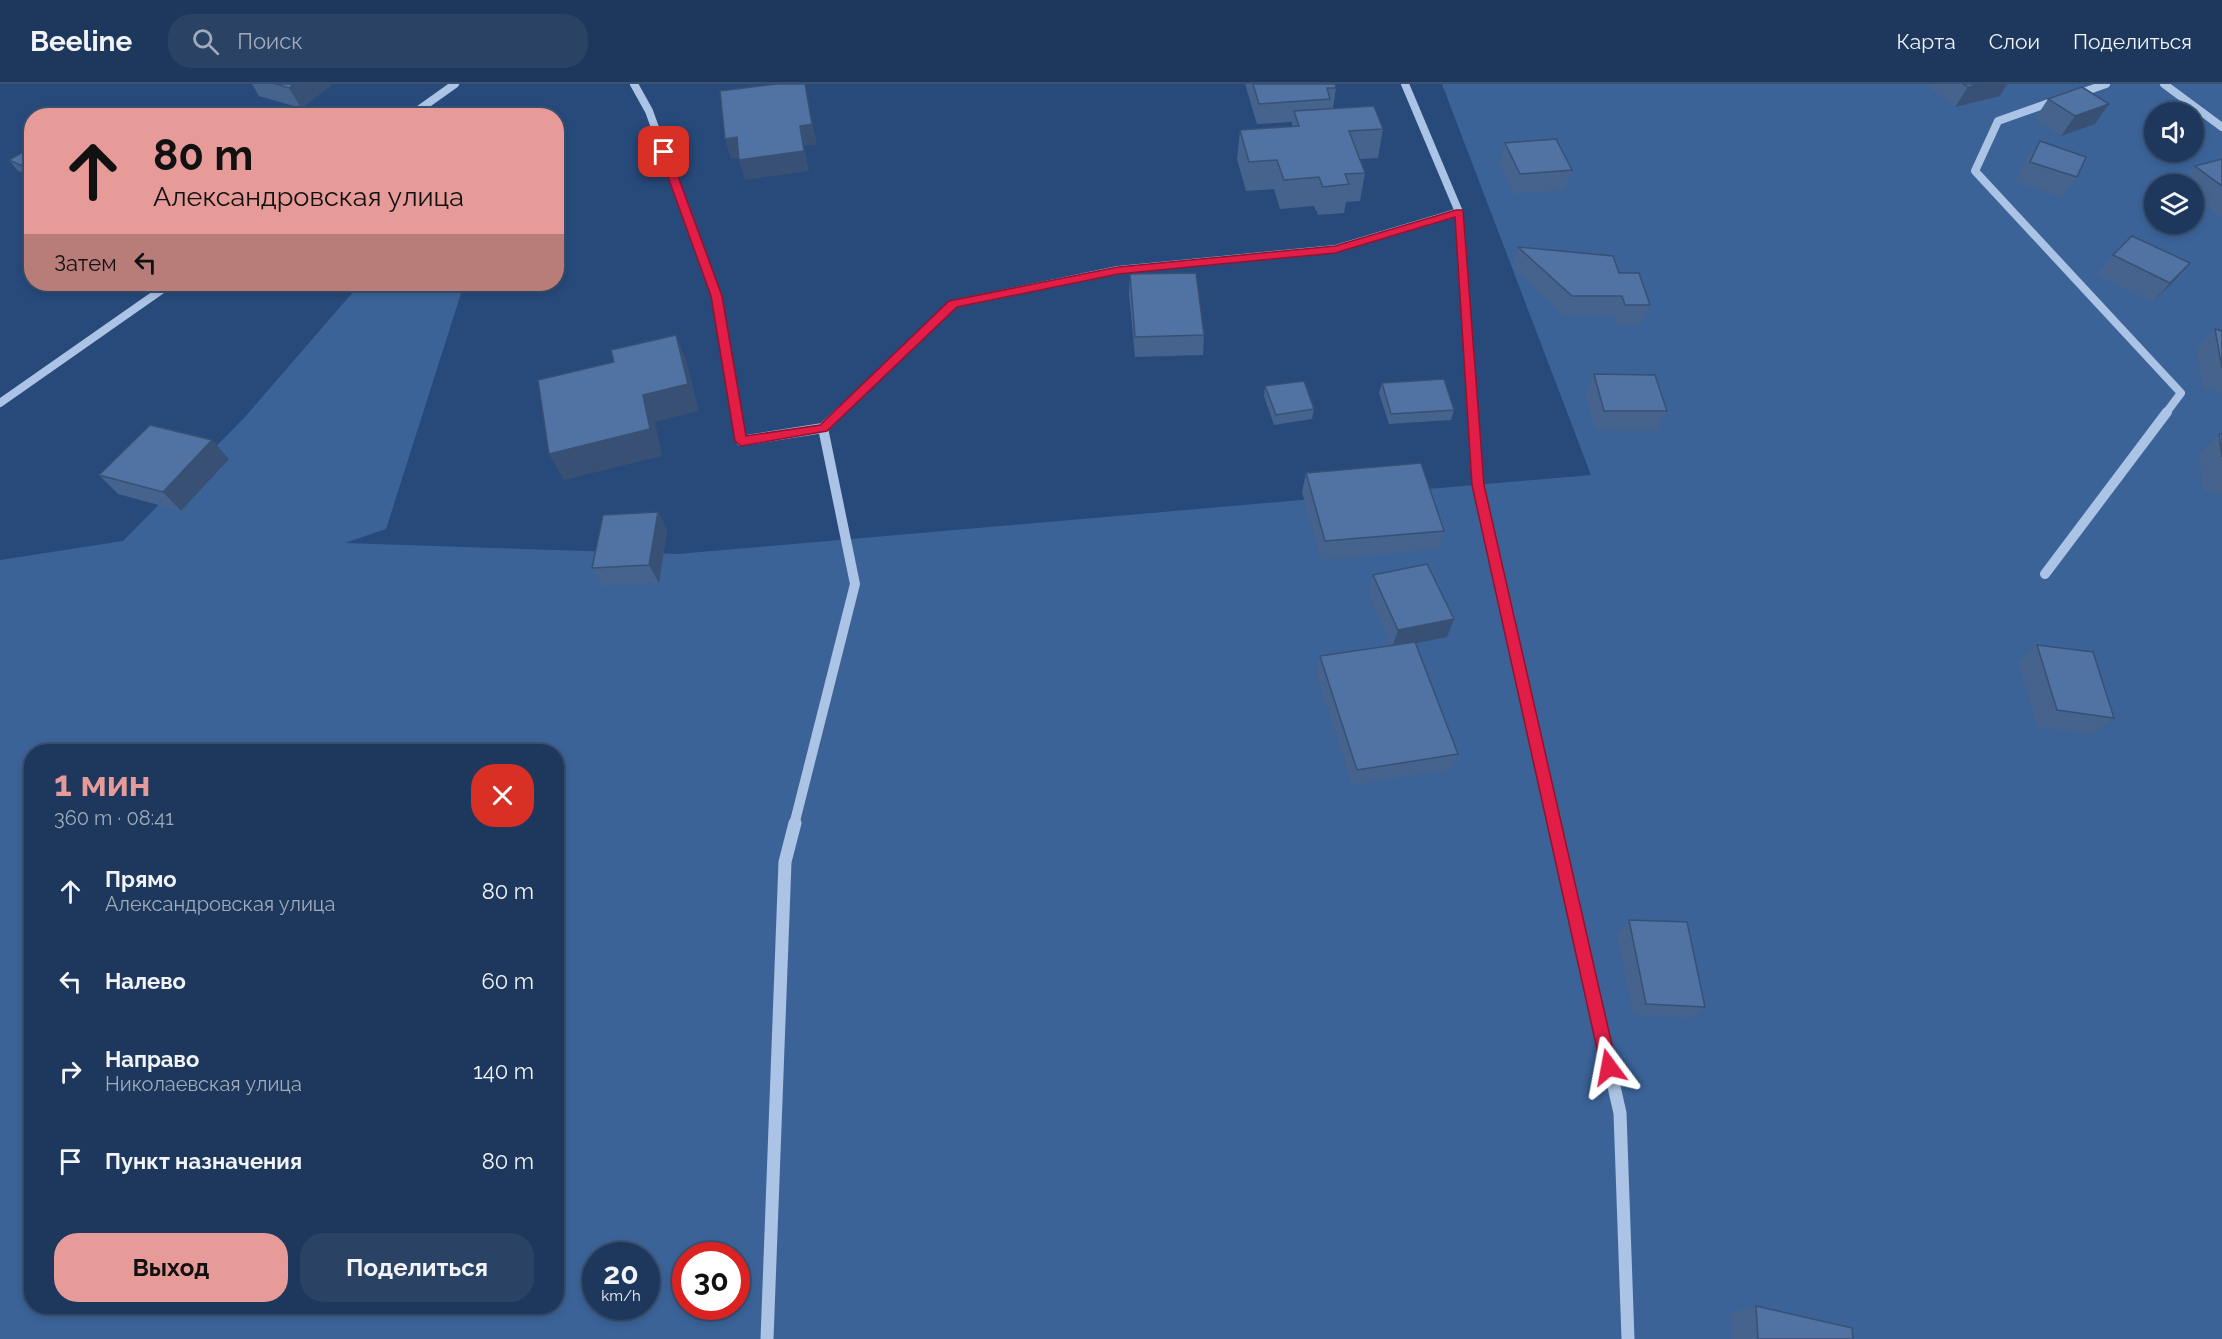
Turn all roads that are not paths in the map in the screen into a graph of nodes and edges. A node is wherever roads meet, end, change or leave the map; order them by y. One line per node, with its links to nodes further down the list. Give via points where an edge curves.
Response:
1 (455, 84): 6 (street)
2 (634, 84): 11 (street, via 649,111 716,296 741,441)
3 (1405, 84): 8 (street)
4 (2106, 84): 12 (street, via 1998,121 1975,171 2181,393)
5 (2164, 84): 7 (street)
6 (421, 108)
7 (2222, 127)
8 (1459, 212): 11 (street, via 1335,249 1118,270 953,304); 14 (street, via 1478,485 1620,1113)
9 (160, 291): 10 (street)
10 (0, 403)
11 (823, 428): 13 (street, via 855,584 785,862)
12 (2045, 574)
13 (767, 1339)
14 (1628, 1339)

